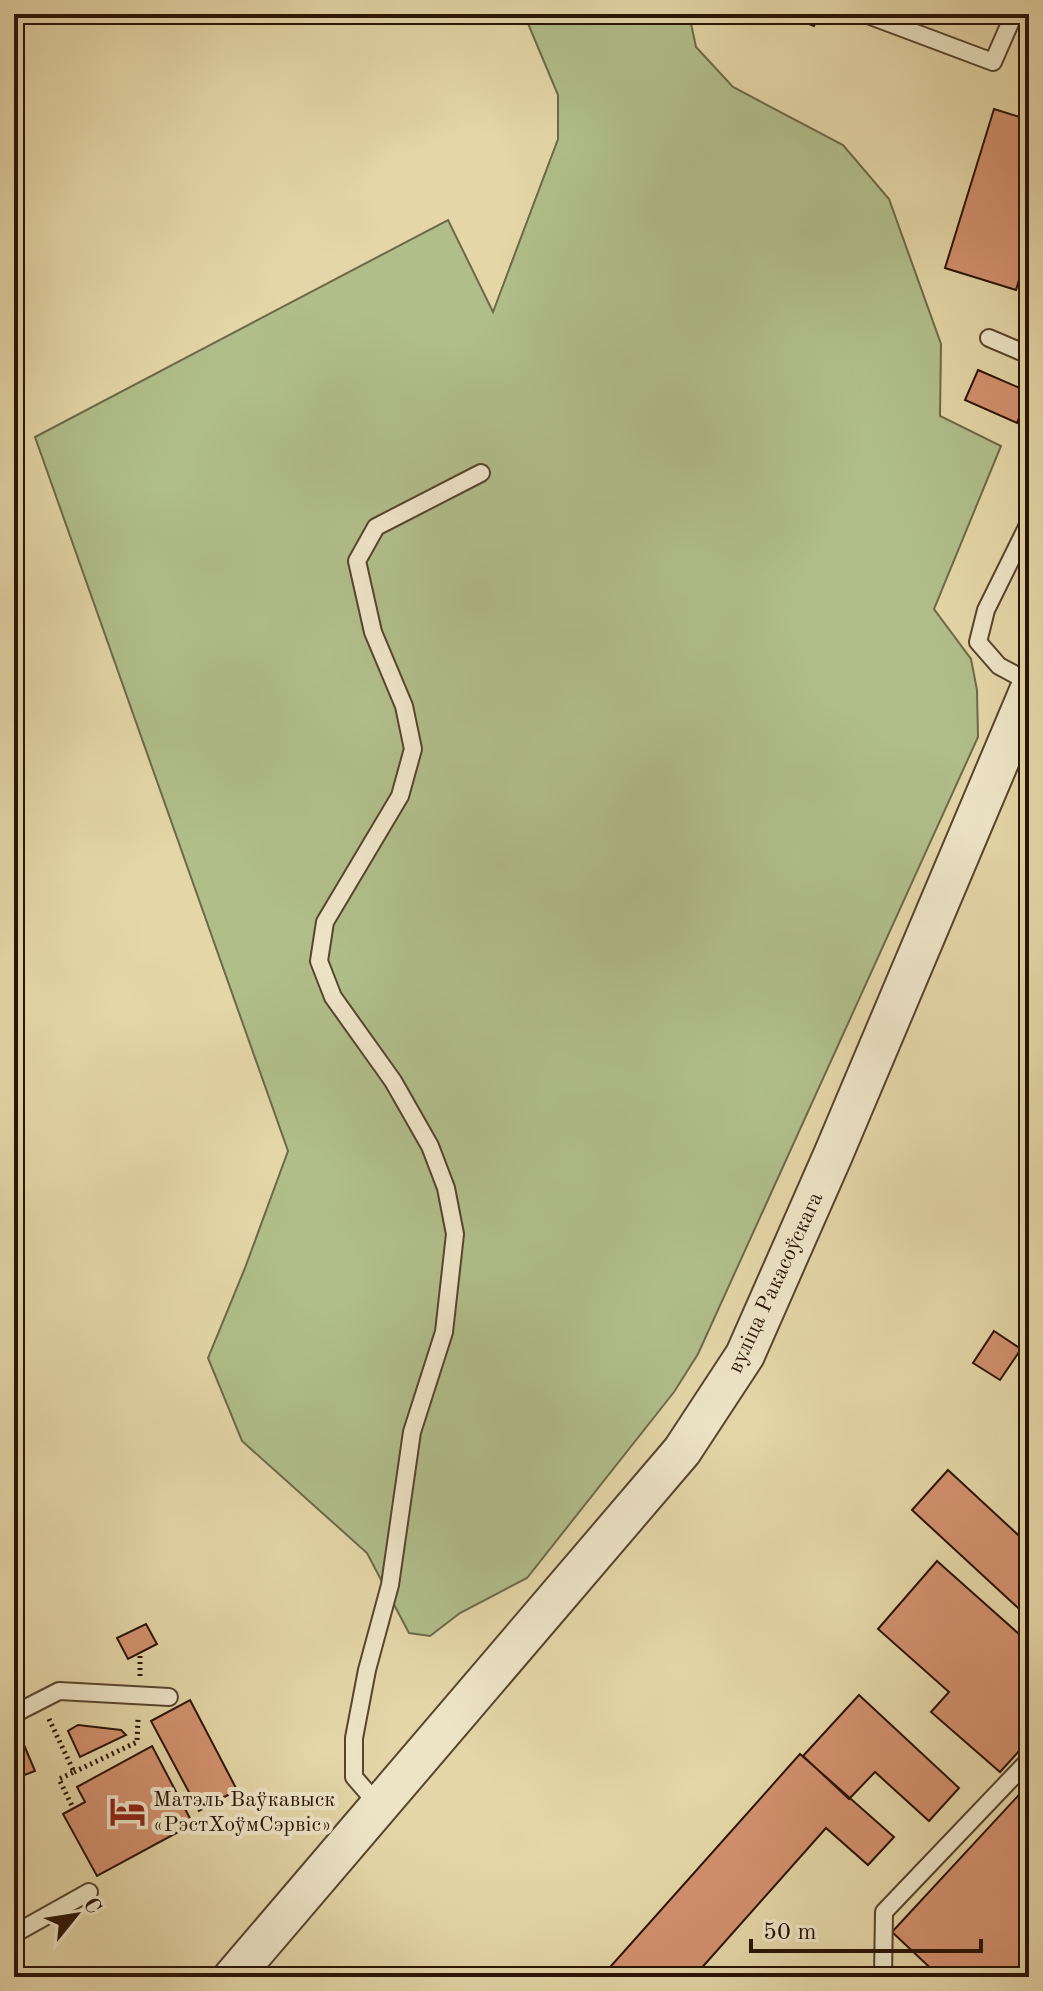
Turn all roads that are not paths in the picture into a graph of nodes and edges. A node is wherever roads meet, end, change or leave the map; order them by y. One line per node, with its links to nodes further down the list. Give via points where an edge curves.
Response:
1 (865, 14): 2 (lane, via 993,62)
2 (1014, 14)
3 (989, 338): 4 (lane)
4 (1029, 355)
5 (481, 473): 12 (lane, via 376,527 357,561 373,632 404,706 413,749 400,796 325,922 319,961 333,997 393,1081 430,1146 455,1234 444,1332 412,1432 390,1585 354,1738 354,1777)
6 (1029, 523): 7 (lane, via 986,610 978,642 999,666)
7 (1029, 682)
8 (1029, 691): 12 (street, вуліца Ракасоўскага, via 745,1355 682,1451)
9 (169, 1697): 10 (lane, via 59,1691)
10 (14, 1714)
11 (1029, 1760): 18 (lane, via 884,1912)
12 (379, 1806): 17 (street, вуліца Ракасоўскага)
13 (89, 1892): 14 (lane)
14 (14, 1934)
15 (14, 1970): 16 (lane)
16 (17, 1977)
17 (233, 1977)
18 (883, 1977)

